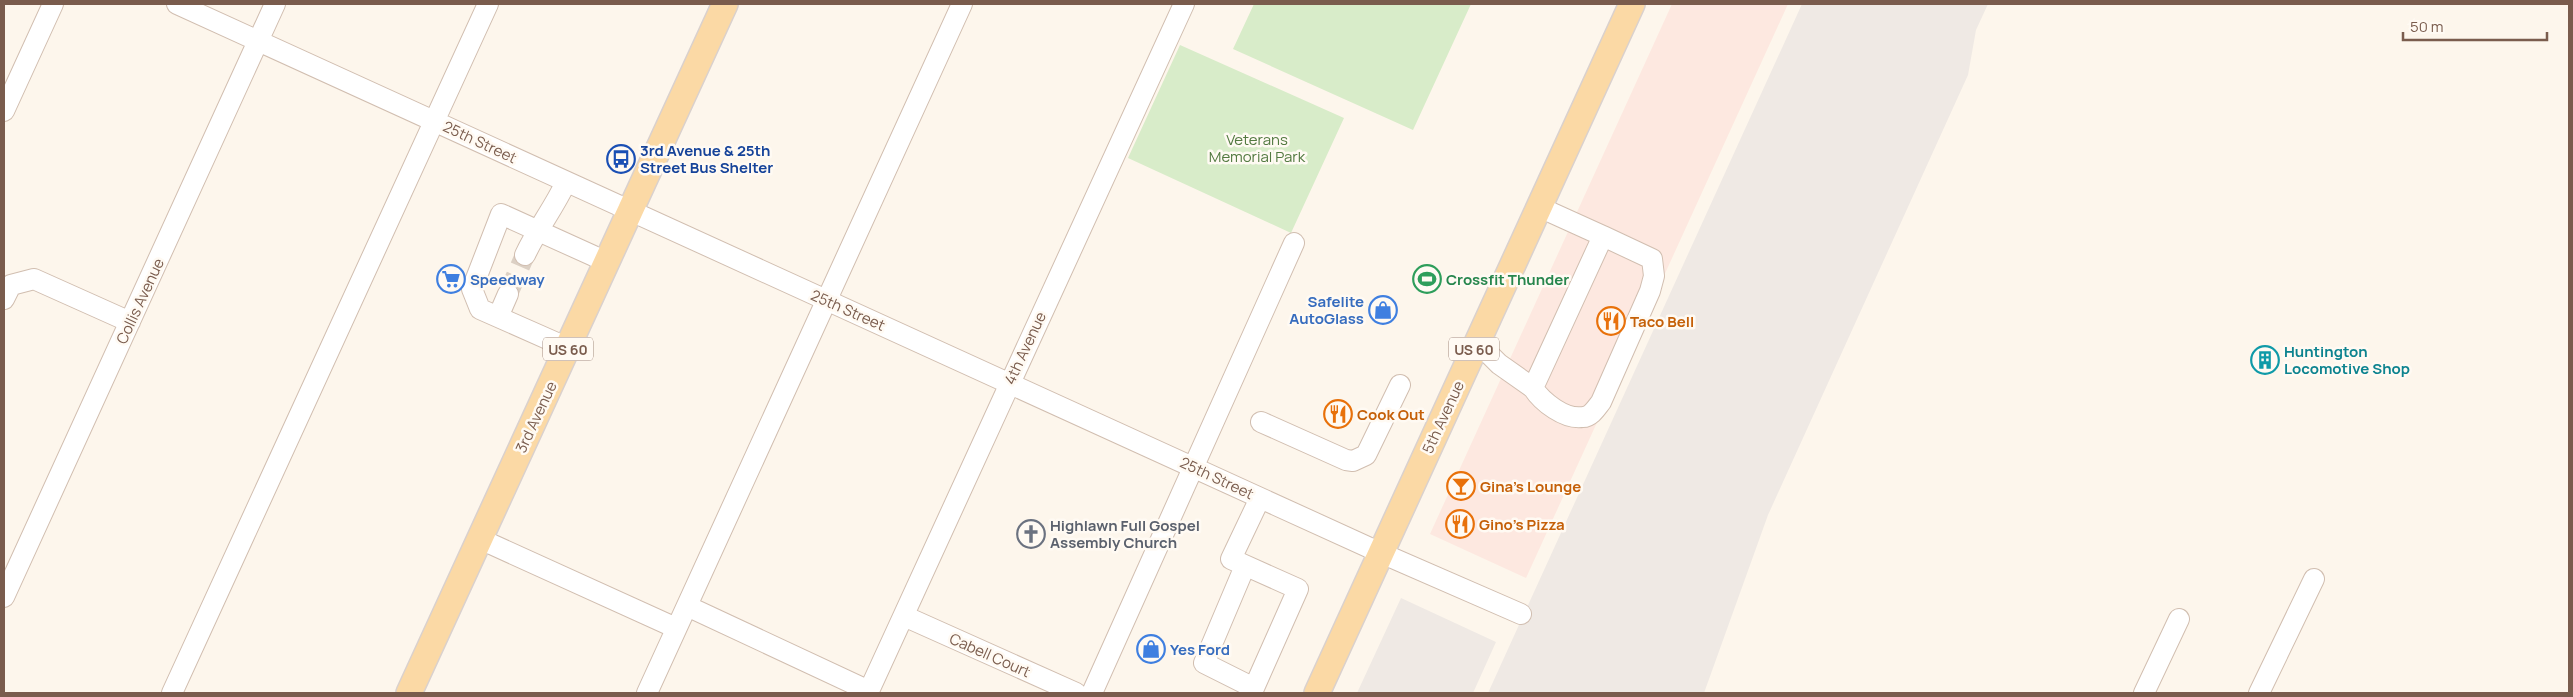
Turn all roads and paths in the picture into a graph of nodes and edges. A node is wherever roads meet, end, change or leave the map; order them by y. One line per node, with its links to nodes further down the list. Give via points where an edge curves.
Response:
1 (53, 4): 10 (street)
2 (177, 4): 9 (street, 25th Street)
3 (275, 4): 9 (street, Collis Avenue)
4 (488, 4): 11 (street)
5 (725, 4): 14 (main road, 3rd Avenue / US 60)
6 (962, 4): 22 (street)
7 (1184, 4): 27 (street, 4th Avenue)
8 (1632, 4): 13 (main road, 5th Avenue / US 60)
9 (258, 41): 11 (street, 25th Street); 24 (street, Collis Avenue)
10 (4, 111)
11 (435, 121): 12 (street, 25th Street); 45 (street)
12 (566, 182): 14 (street, 25th Street); 15 (street, via 556,205)
13 (1539, 207): 16 (street); 25 (main road, 5th Avenue / US 60)
14 (630, 211): 19 (main road, 3rd Avenue / US 60); 22 (street, 25th Street)
15 (537, 230): 18 (street); 19 (street); 23 (street, via 500,214 472,290 480,309)
16 (1603, 236): 29 (street); 29 (street, via 1652,259 1654,276 1601,402 1584,418 1570,416 1538,397)
17 (1294, 243): 31 (street)
18 (525, 255)
19 (607, 262): 26 (main road, 3rd Avenue / US 60)
20 (508, 294): 23 (street)
21 (4, 299): 24 (street, via 11,285 34,279)
22 (826, 301): 27 (street, 25th Street); 38 (street)
23 (498, 317): 26 (street)
24 (130, 322): 37 (street, Collis Avenue)
25 (1477, 342): 29 (street, via 1499,364); 34 (main road, 5th Avenue / US 60)
26 (568, 348): 33 (main road, 3rd Avenue / US 60)
27 (1009, 382): 31 (street, 25th Street); 40 (street, 4th Avenue)
28 (1400, 385): 30 (street, via 1366,455 1353,462)
29 (1533, 388)
30 (1261, 422)
31 (1194, 467): 32 (street, 25th Street); 49 (street)
32 (1260, 498): 34 (street, 25th Street); 35 (street, via 1231,559)
33 (480, 539): 42 (street); 46 (main road, 3rd Avenue / US 60)
34 (1381, 553): 39 (street, 25th Street); 50 (main road, 5th Avenue / US 60)
35 (1245, 566): 43 (street, via 1204,663); 43 (street, via 1298,589)
36 (2314, 580): 52 (street)
37 (4, 597)
38 (686, 606): 42 (street); 44 (street)
39 (1521, 614)
40 (904, 616): 44 (street, 4th Avenue); 48 (street, Cabell Court)
41 (2179, 619): 51 (street)
42 (676, 628): 47 (street)
43 (1253, 691)
44 (869, 692)
45 (172, 693)
46 (410, 693)
47 (647, 693)
48 (1076, 693)
49 (1092, 693)
50 (1316, 693)
51 (2144, 693)
52 (2260, 693)

